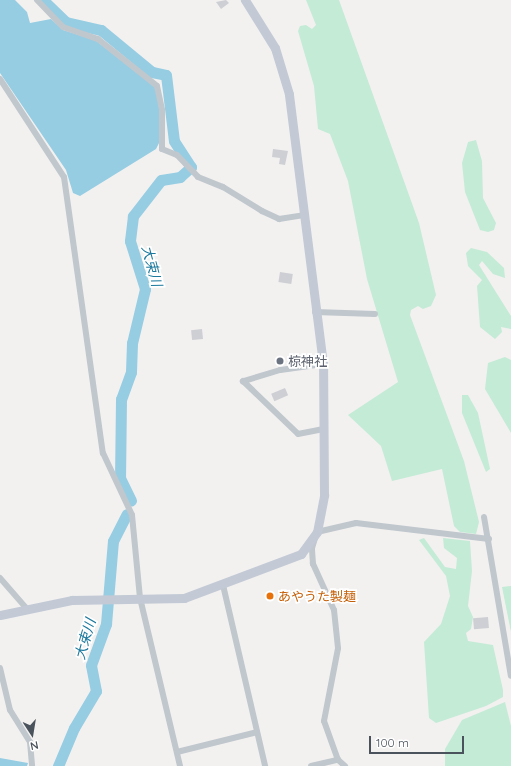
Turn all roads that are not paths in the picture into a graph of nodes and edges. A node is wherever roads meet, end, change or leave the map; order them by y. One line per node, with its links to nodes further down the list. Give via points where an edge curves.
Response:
1 (36, 0): 4 (street, via 63,27 98,39 157,86 162,110 162,149 177,155 189,170 279,219)
2 (245, 0): 4 (street, via 275,48 284,70)
3 (0, 79): 14 (street, via 64,177 103,453 132,516)
4 (304, 215): 5 (street)
5 (315, 312): 6 (street); 7 (street)
6 (375, 314)
7 (323, 364): 8 (street); 8 (street, via 280,370 242,382 298,434)
8 (324, 429): 10 (street, via 324,495)
9 (484, 517): 11 (street)
10 (317, 532): 11 (street, via 356,523); 13 (street, via 301,554); 21 (street, via 312,548 312,564 334,610 338,648 324,721)
11 (489, 539): 18 (street, via 487,550)
12 (0, 578): 15 (street)
13 (223, 585): 14 (street, via 184,598); 19 (street)
14 (140, 598): 15 (street, via 72,600); 20 (street)
15 (27, 609): 16 (street)
16 (0, 616)
17 (0, 668): 22 (street, via 10,710 30,742)
18 (511, 676)
19 (257, 732): 20 (street); 24 (street)
20 (177, 752): 23 (street)
21 (338, 760): 25 (street); 26 (street)
22 (32, 766)
23 (180, 766)
24 (265, 766)
25 (311, 766)
26 (345, 766)

